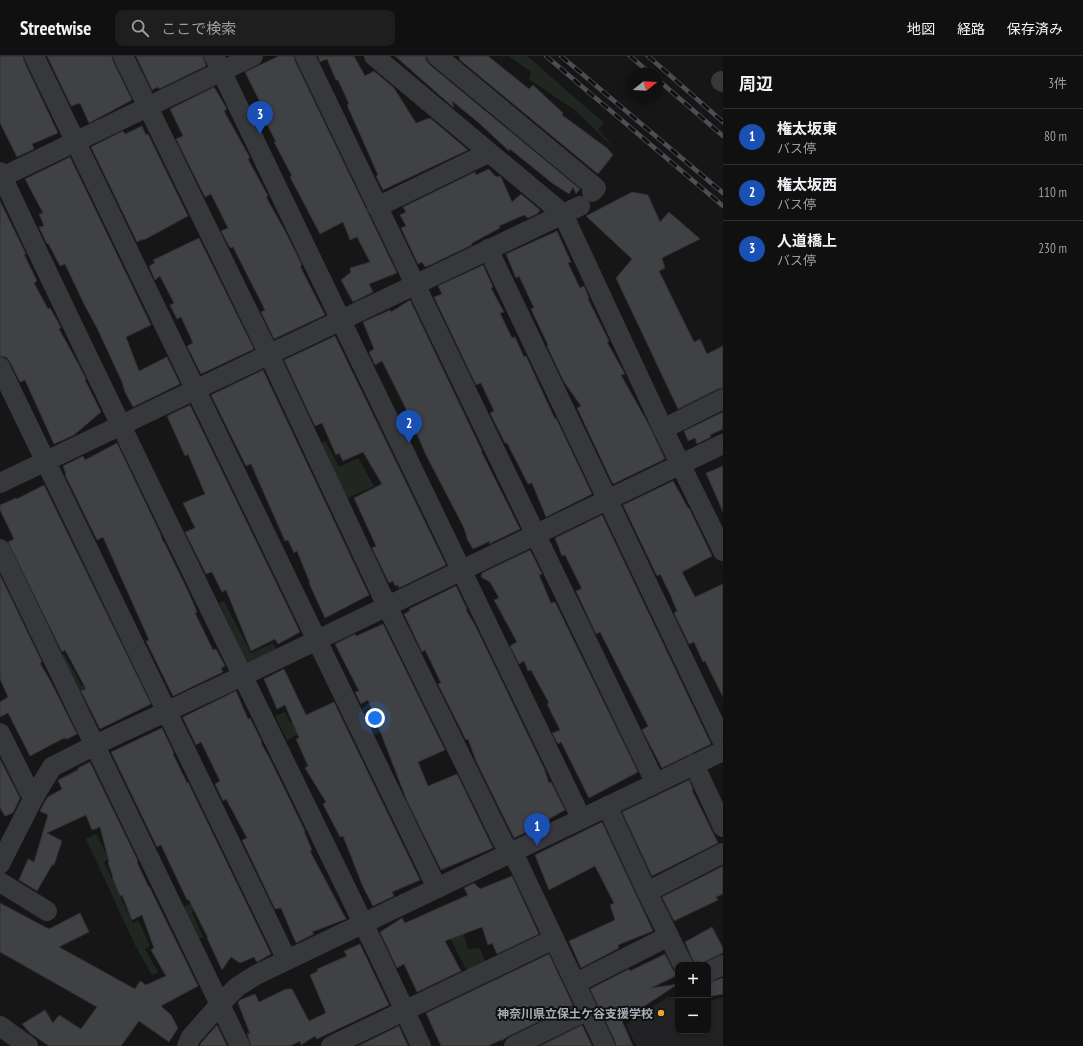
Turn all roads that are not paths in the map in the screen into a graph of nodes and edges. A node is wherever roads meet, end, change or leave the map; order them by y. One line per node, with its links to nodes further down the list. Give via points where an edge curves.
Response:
1 (34, 56): 9 (street)
2 (122, 56): 8 (street)
3 (252, 56): 7 (street)
4 (305, 56): 12 (street)
5 (374, 56): 10 (street)
6 (437, 56): 13 (street, via 596,188 586,199)
7 (218, 63): 8 (street); 16 (street)
8 (147, 108): 9 (street); 17 (street)
9 (76, 142): 11 (street); 19 (street)
10 (488, 152): 12 (street); 13 (street)
11 (1, 176): 21 (street)
12 (377, 207): 15 (street)
13 (562, 214): 14 (street); 22 (street)
14 (488, 250): 15 (street); 27 (street)
15 (416, 285): 16 (street); 28 (street)
16 (342, 319): 17 (street); 31 (street)
17 (268, 355): 19 (street); 32 (street)
18 (0, 367): 24 (street)
19 (195, 390): 21 (street); 33 (street)
20 (723, 399): 22 (street)
21 (121, 426): 24 (street); 34 (street)
22 (663, 429): 25 (street)
23 (723, 444): 25 (street)
24 (45, 462): 26 (street); 35 (street)
25 (681, 464): 27 (street); 30 (street)
26 (0, 483)
27 (606, 500): 28 (street); 37 (street)
28 (535, 535): 31 (street); 41 (street)
29 (0, 549): 38 (street)
30 (723, 551)
31 (461, 570): 32 (street); 44 (street)
32 (388, 606): 33 (street); 46 (street, via 503,842)
33 (318, 640): 34 (street); 50 (street)
34 (242, 676): 35 (street); 53 (street)
35 (166, 711): 38 (street); 56 (street)
36 (0, 733): 42 (street, via 29,791)
37 (723, 742)
38 (95, 744): 42 (street, via 52,767); 61 (street)
39 (723, 751): 40 (street)
40 (694, 764): 41 (street); 45 (street)
41 (655, 782): 43 (street)
42 (35, 795): 48 (street)
43 (607, 806): 44 (street); 51 (street)
44 (581, 818): 46 (street)
45 (723, 827)
46 (511, 852): 50 (street); 55 (street)
47 (723, 853): 51 (street)
48 (0, 864)
49 (0, 882): 52 (street)
50 (437, 888): 53 (street)
51 (647, 892): 54 (street)
52 (47, 911)
53 (364, 923): 56 (street); 63 (street)
54 (669, 936): 57 (street); 60 (street)
55 (554, 939): 60 (street); 63 (street)
56 (287, 960): 61 (street, via 256,975)
57 (682, 962)
58 (723, 965): 59 (street)
59 (711, 971)
60 (576, 983): 62 (street)
61 (220, 1004): 66 (street, via 190,1037); 67 (street)
62 (588, 1010): 70 (street); 71 (street)
63 (404, 1011): 68 (street); 69 (street)
64 (0, 1026): 65 (street)
65 (28, 1046)
66 (187, 1046)
67 (240, 1046)
68 (331, 1046)
69 (421, 1046)
70 (514, 1046)
71 (605, 1046)

